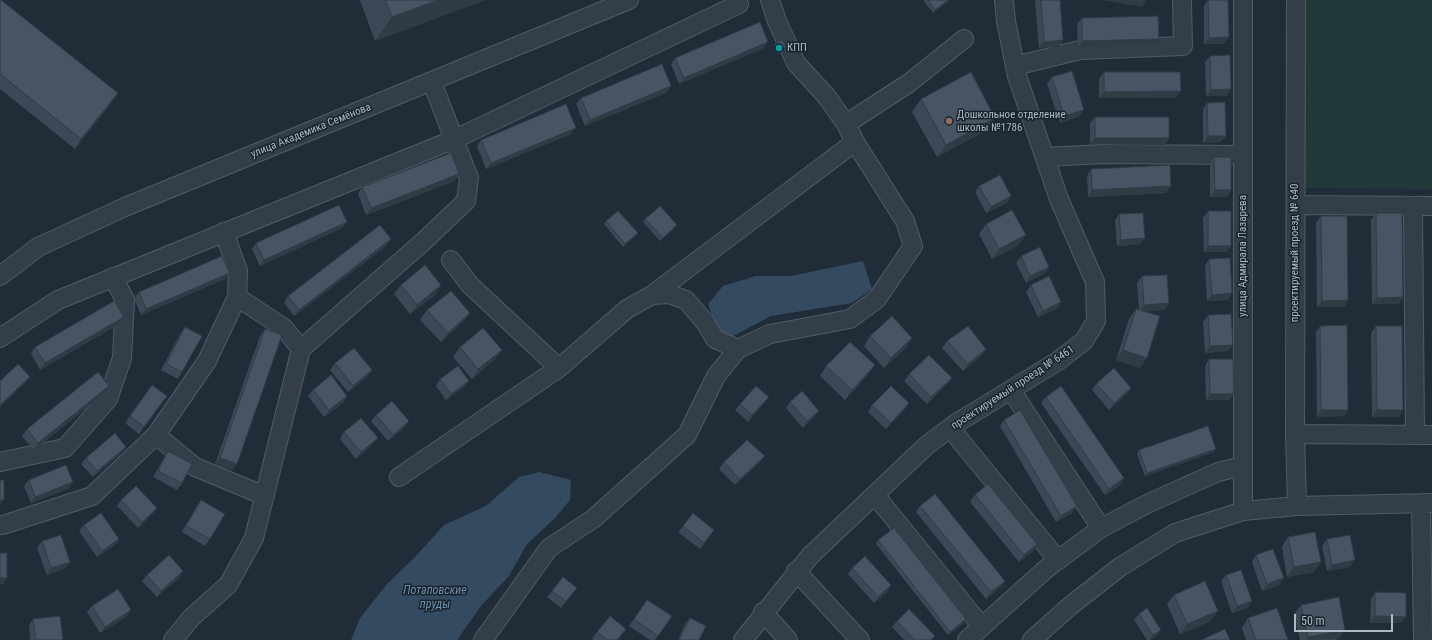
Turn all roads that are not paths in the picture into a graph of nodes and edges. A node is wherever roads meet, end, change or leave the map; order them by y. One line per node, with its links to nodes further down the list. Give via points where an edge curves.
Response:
1 (629, 0): 10 (street, улица Академика Семёнова)
2 (770, 0): 11 (street, via 796,62 827,97)
3 (1004, 0): 9 (street, проектируемый проезд № 6461)
4 (1182, 0): 9 (street, via 1183,46 1080,50)
5 (1243, 0): 14 (street, улица Адмирала Лазарева)
6 (1296, 0): 16 (street, проектируемый проезд № 640)
7 (738, 2): 12 (street)
8 (964, 39): 11 (street, via 909,83)
9 (1015, 66): 15 (street, проектируемый проезд № 6461)
10 (432, 82): 12 (street); 21 (street, улица Академика Семёнова, via 125,207 38,247)
11 (846, 124): 13 (street)
12 (455, 139): 19 (street); 26 (street, via 469,178 466,201)
13 (855, 142): 23 (street); 27 (street, via 905,221 913,246 877,299 850,319 770,334)
14 (1243, 155): 15 (street, via 1104,154); 35 (street, улица Адмирала Лазарева)
15 (1044, 157): 29 (street, проектируемый проезд № 6461, via 1095,282 1096,321 1084,341 1058,361)
16 (1296, 205): 17 (street); 31 (street, проектируемый проезд № 640)
17 (1413, 206): 18 (street); 33 (street)
18 (1432, 206)
19 (224, 232): 22 (street); 24 (street, via 238,271)
20 (451, 260): 28 (street, via 470,285)
21 (0, 276)
22 (113, 277): 25 (street, via 58,300); 34 (street, via 125,300 122,358 108,399 65,448)
23 (652, 295): 27 (street, via 669,294 686,300 705,322 715,339); 28 (street, via 627,309)
24 (237, 297): 26 (street, via 284,328); 32 (street, via 207,361)
25 (0, 338)
26 (301, 349): 38 (street)
27 (738, 349): 49 (street, via 716,376 687,435 593,519 549,548)
28 (559, 368): 36 (street)
29 (1011, 390): 30 (street, проектируемый проезд № 6461); 43 (street)
30 (950, 428): 37 (street, проектируемый проезд № 6461, via 926,446); 44 (street)
31 (1295, 434): 33 (street); 40 (street, проектируемый проезд № 640)
32 (156, 435): 38 (street, via 195,467); 42 (street, via 92,496)
33 (1424, 435)
34 (0, 462)
35 (1243, 466): 41 (street, улица Адмирала Лазарева); 43 (street, via 1218,472)
36 (399, 477)
37 (876, 495): 45 (street, проектируемый проезд № 6461); 47 (street)
38 (265, 496): 48 (street, via 254,538 228,585 192,618)
39 (1427, 503): 40 (street); 55 (street)
40 (1297, 506): 41 (street)
41 (1243, 511): 54 (street, via 1175,533 1120,567)
42 (0, 525)
43 (1101, 528): 44 (street)
44 (1058, 560): 47 (street)
45 (796, 572): 46 (street, проектируемый проезд № 6461); 52 (street)
46 (763, 612): 50 (street, проектируемый проезд № 6461); 51 (street)
47 (982, 627): 53 (street)
48 (173, 640)
49 (483, 640)
50 (743, 640)
51 (788, 640)
52 (860, 640)
53 (967, 640)
54 (1032, 640)
55 (1423, 640)

